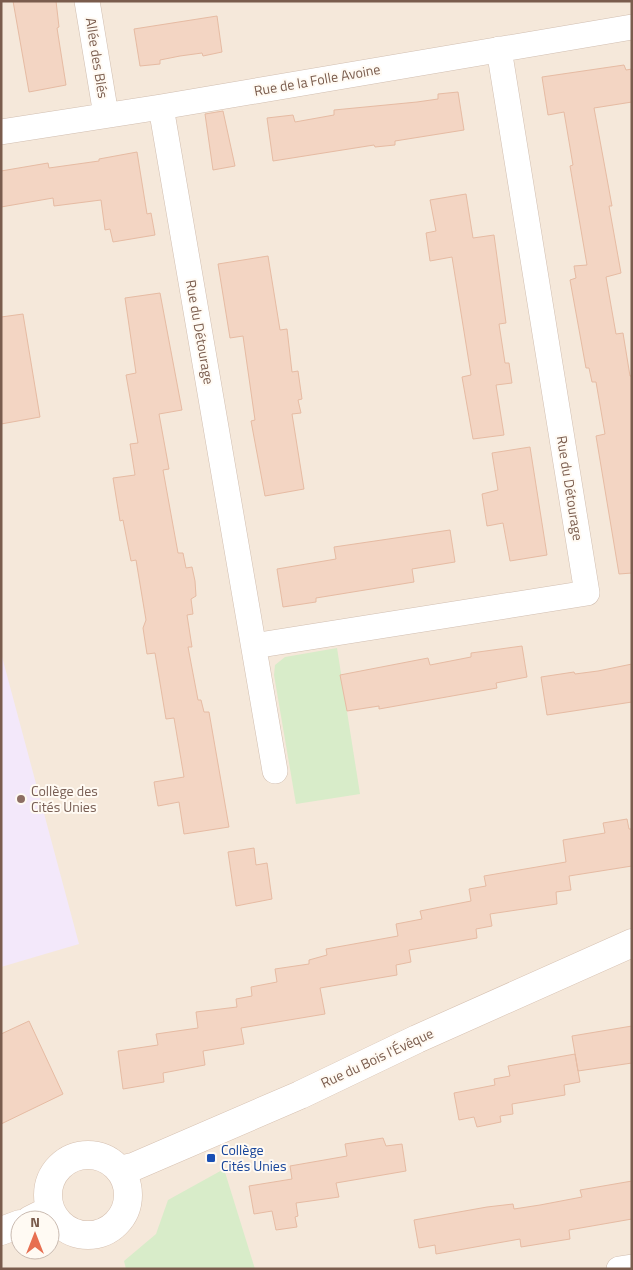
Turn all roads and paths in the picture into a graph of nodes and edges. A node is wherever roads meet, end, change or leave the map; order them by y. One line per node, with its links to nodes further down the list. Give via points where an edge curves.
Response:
1 (87, 1): 5 (street, Allée des Blés)
2 (632, 27): 3 (street, Rue de la Folle Avoine)
3 (499, 49): 4 (street, Rue de la Folle Avoine); 7 (street, Rue du Détourage, via 587,593)
4 (161, 107): 5 (street, Rue de la Folle Avoine); 7 (street, Rue du Détourage)
5 (106, 115): 6 (street, Rue de la Folle Avoine)
6 (1, 132)
7 (254, 646): 8 (street, Rue du Détourage)
8 (275, 771)
9 (632, 943): 10 (street, Rue du Bois l'Évêque, via 300,1095)
10 (120, 1170): 11 (street, via 111,1161 92,1156 74,1158 62,1164 54,1173); 12 (street, via 128,1189 126,1210 119,1221 95,1235 68,1231)
11 (42, 1210)
12 (60, 1224)
13 (632, 1267): 14 (street)
14 (619, 1269)

